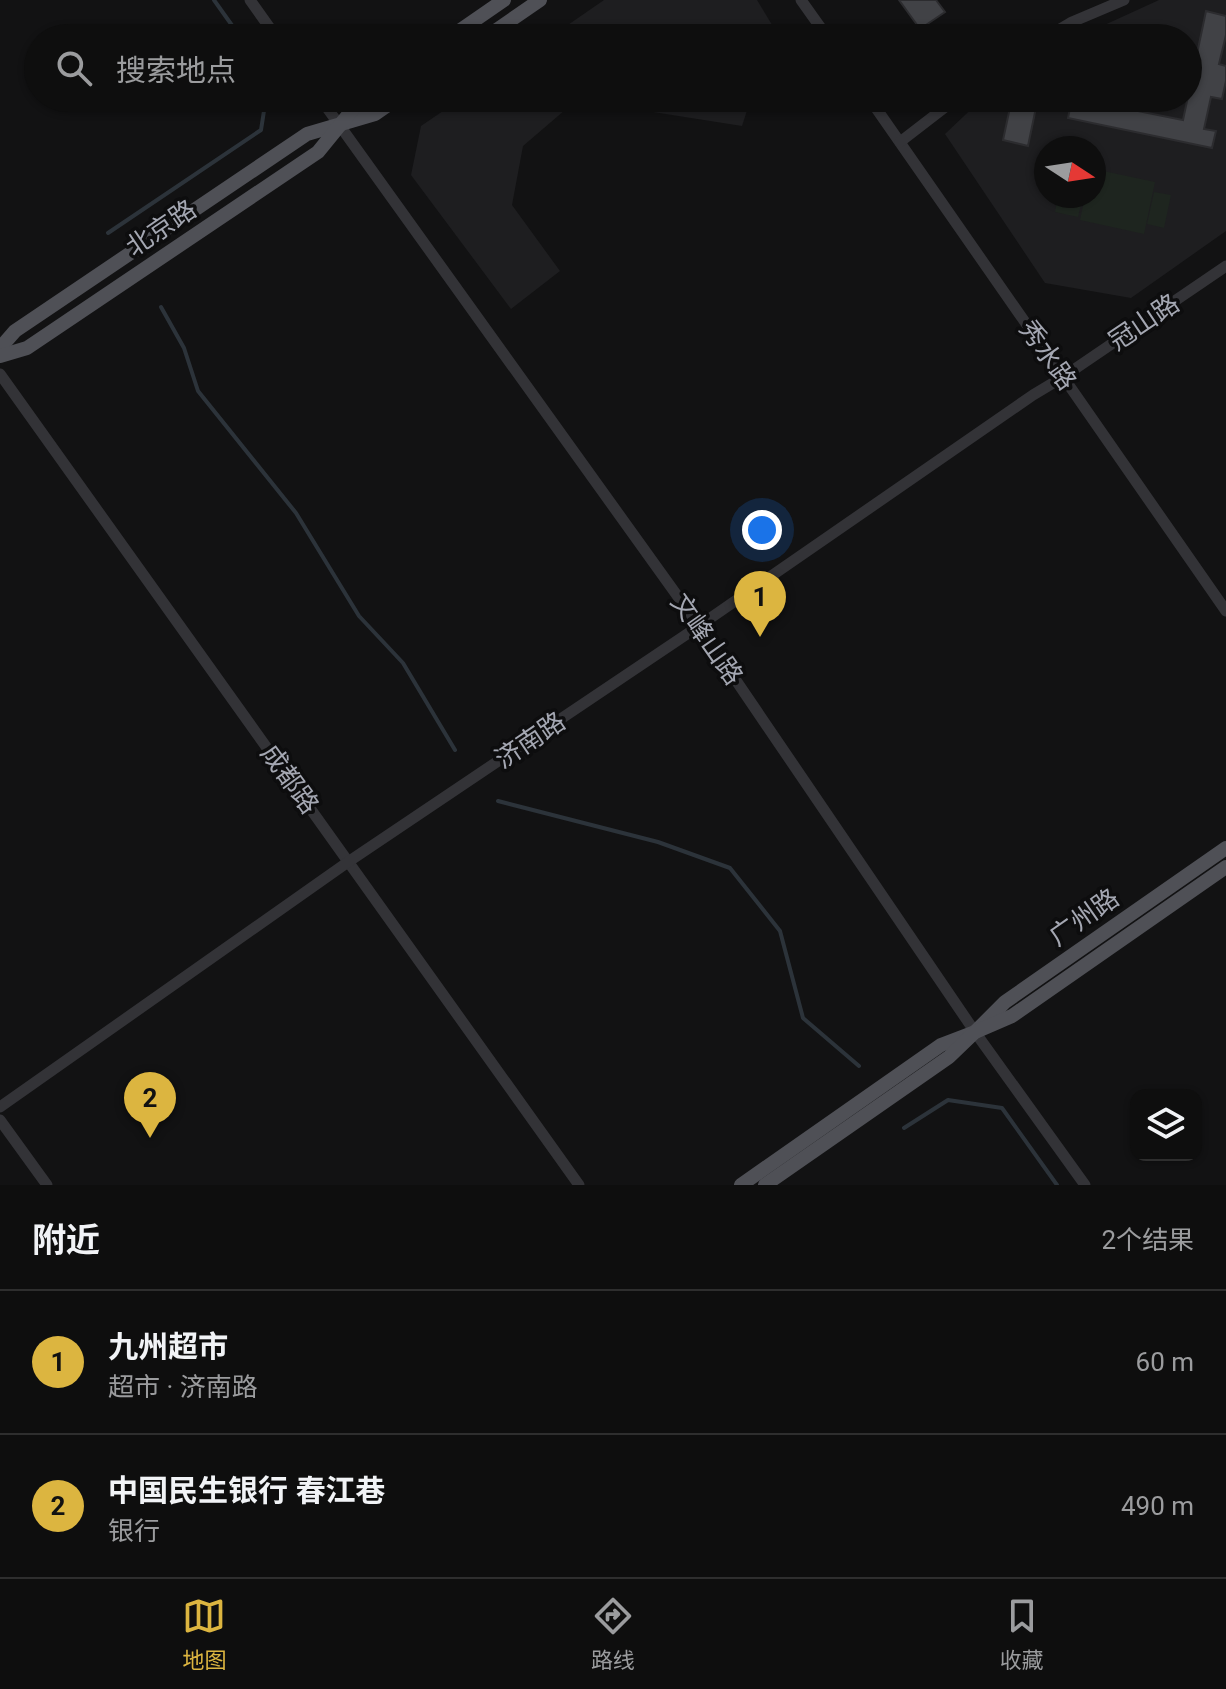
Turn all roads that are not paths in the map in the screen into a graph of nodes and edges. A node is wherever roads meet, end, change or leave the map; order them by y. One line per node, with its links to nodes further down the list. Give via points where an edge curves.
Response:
1 (250, 0): 6 (street)
2 (504, 0): 7 (main road)
3 (540, 0): 8 (main road)
4 (801, 0): 9 (street)
5 (1124, 0): 10 (street)
6 (267, 24)
7 (469, 24)
8 (505, 24)
9 (818, 24)
10 (1069, 24)
11 (330, 112): 16 (street, 文峰山路)
12 (350, 112): 16 (main road, 北京路)
13 (378, 112): 16 (main road, 北京路)
14 (879, 112): 17 (street, 秀水路)
15 (939, 112): 17 (street)
16 (339, 125): 19 (main road, 北京路, via 307,134 15,331); 20 (main road, 北京路, via 318,152 27,348); 24 (street, 文峰山路)
17 (900, 142): 22 (street, 秀水路)
18 (1226, 266): 22 (street, 冠山路)
19 (0, 348)
20 (0, 356)
21 (0, 374): 26 (street, 成都路)
22 (1063, 377): 23 (street, 秀水路); 24 (street, 济南路)
23 (1226, 611)
24 (699, 626): 26 (street, 济南路); 28 (street, 文峰山路)
25 (1226, 848): 28 (main road, 广州路, via 1005,1002)
26 (348, 862): 29 (street, 济南路); 32 (street, 成都路)
27 (1226, 867): 28 (main road, 广州路, via 1012,1016)
28 (975, 1032): 33 (main road, 广州路, via 941,1045); 34 (main road, 广州路, via 949,1057); 35 (street, 文峰山路)
29 (0, 1107)
30 (0, 1120): 31 (street)
31 (47, 1185)
32 (579, 1185)
33 (741, 1185)
34 (765, 1185)
35 (1085, 1185)

